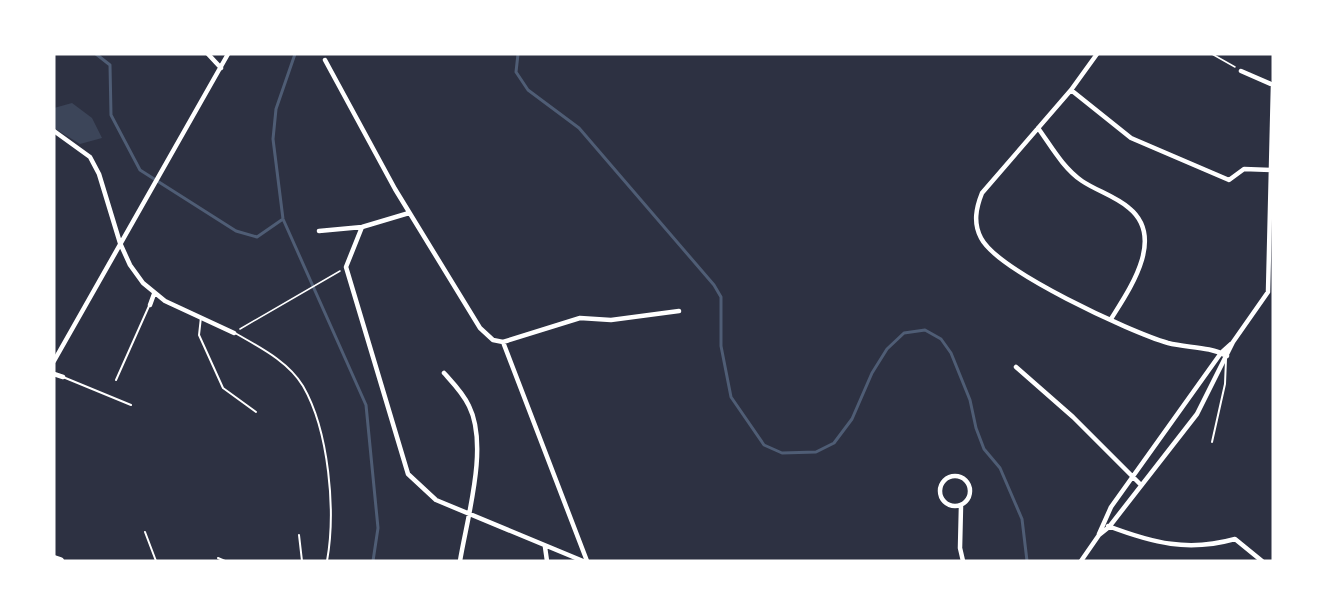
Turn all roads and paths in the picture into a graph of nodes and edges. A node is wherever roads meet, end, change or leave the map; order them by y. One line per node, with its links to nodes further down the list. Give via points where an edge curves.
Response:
1 (208, 54): 6 (street)
2 (228, 54): 6 (street)
3 (1096, 54): 9 (street)
4 (1212, 54): 7 (path)
5 (325, 60): 13 (street)
6 (221, 68): 16 (street)
7 (1241, 71): 8 (street)
8 (1273, 85): 12 (street)
9 (1071, 90): 10 (street); 12 (street, via 1131,138 1229,180 1244,169)
10 (1038, 128): 22 (street, via 1063,164 1081,181 1131,209 1142,222 1144,238 1136,277); 22 (street, via 982,194 976,208 981,237 1008,266)
11 (54, 131): 16 (street, via 90,157)
12 (1270, 170): 25 (street, via 1268,292)
13 (409, 213): 14 (street); 24 (street, via 480,328 493,340)
14 (362, 227): 15 (street); 38 (street, via 346,267 408,474 436,500)
15 (319, 231)
16 (120, 243): 18 (street, via 130,266); 26 (street)
17 (339, 271): 23 (path)
18 (154, 294): 19 (street); 21 (street)
19 (150, 305): 31 (lane)
20 (679, 311): 24 (street, via 611,320 580,318)
21 (201, 316): 23 (street); 33 (lane, via 199,335 223,388)
22 (1111, 319): 25 (street, via 1168,343)
23 (234, 333): 51 (lane, via 277,358 302,386 327,448)
24 (503, 342): 54 (street)
25 (1224, 354): 34 (lane, via 1225,384); 35 (street); 36 (street, via 1197,414)
26 (54, 361)
27 (1016, 367): 35 (street)
28 (444, 372): 38 (street, via 469,405 474,420 476,470)
29 (54, 374): 30 (street)
30 (63, 377): 32 (lane)
31 (116, 380)
32 (131, 405)
33 (256, 412)
34 (1212, 442)
35 (1132, 476): 36 (street); 39 (street)
36 (1141, 485): 40 (street)
37 (961, 506): 37 (street, via 968,500 968,483 952,476 944,480 939,496 952,507); 55 (street)
38 (468, 514): 44 (street); 52 (street)
39 (1103, 523): 40 (street); 43 (street)
40 (1109, 527): 43 (street); 57 (street, via 1166,545 1200,546 1235,539)
41 (145, 532): 48 (lane)
42 (299, 535): 50 (lane)
43 (1099, 535): 56 (street)
44 (545, 547): 53 (street); 54 (street)
45 (54, 558): 47 (highway)
46 (218, 558): 49 (lane)
47 (60, 561)
48 (156, 561)
49 (225, 561)
50 (302, 561)
51 (327, 561)
52 (460, 561)
53 (547, 561)
54 (585, 561)
55 (963, 561)
56 (1081, 561)
57 (1262, 561)

